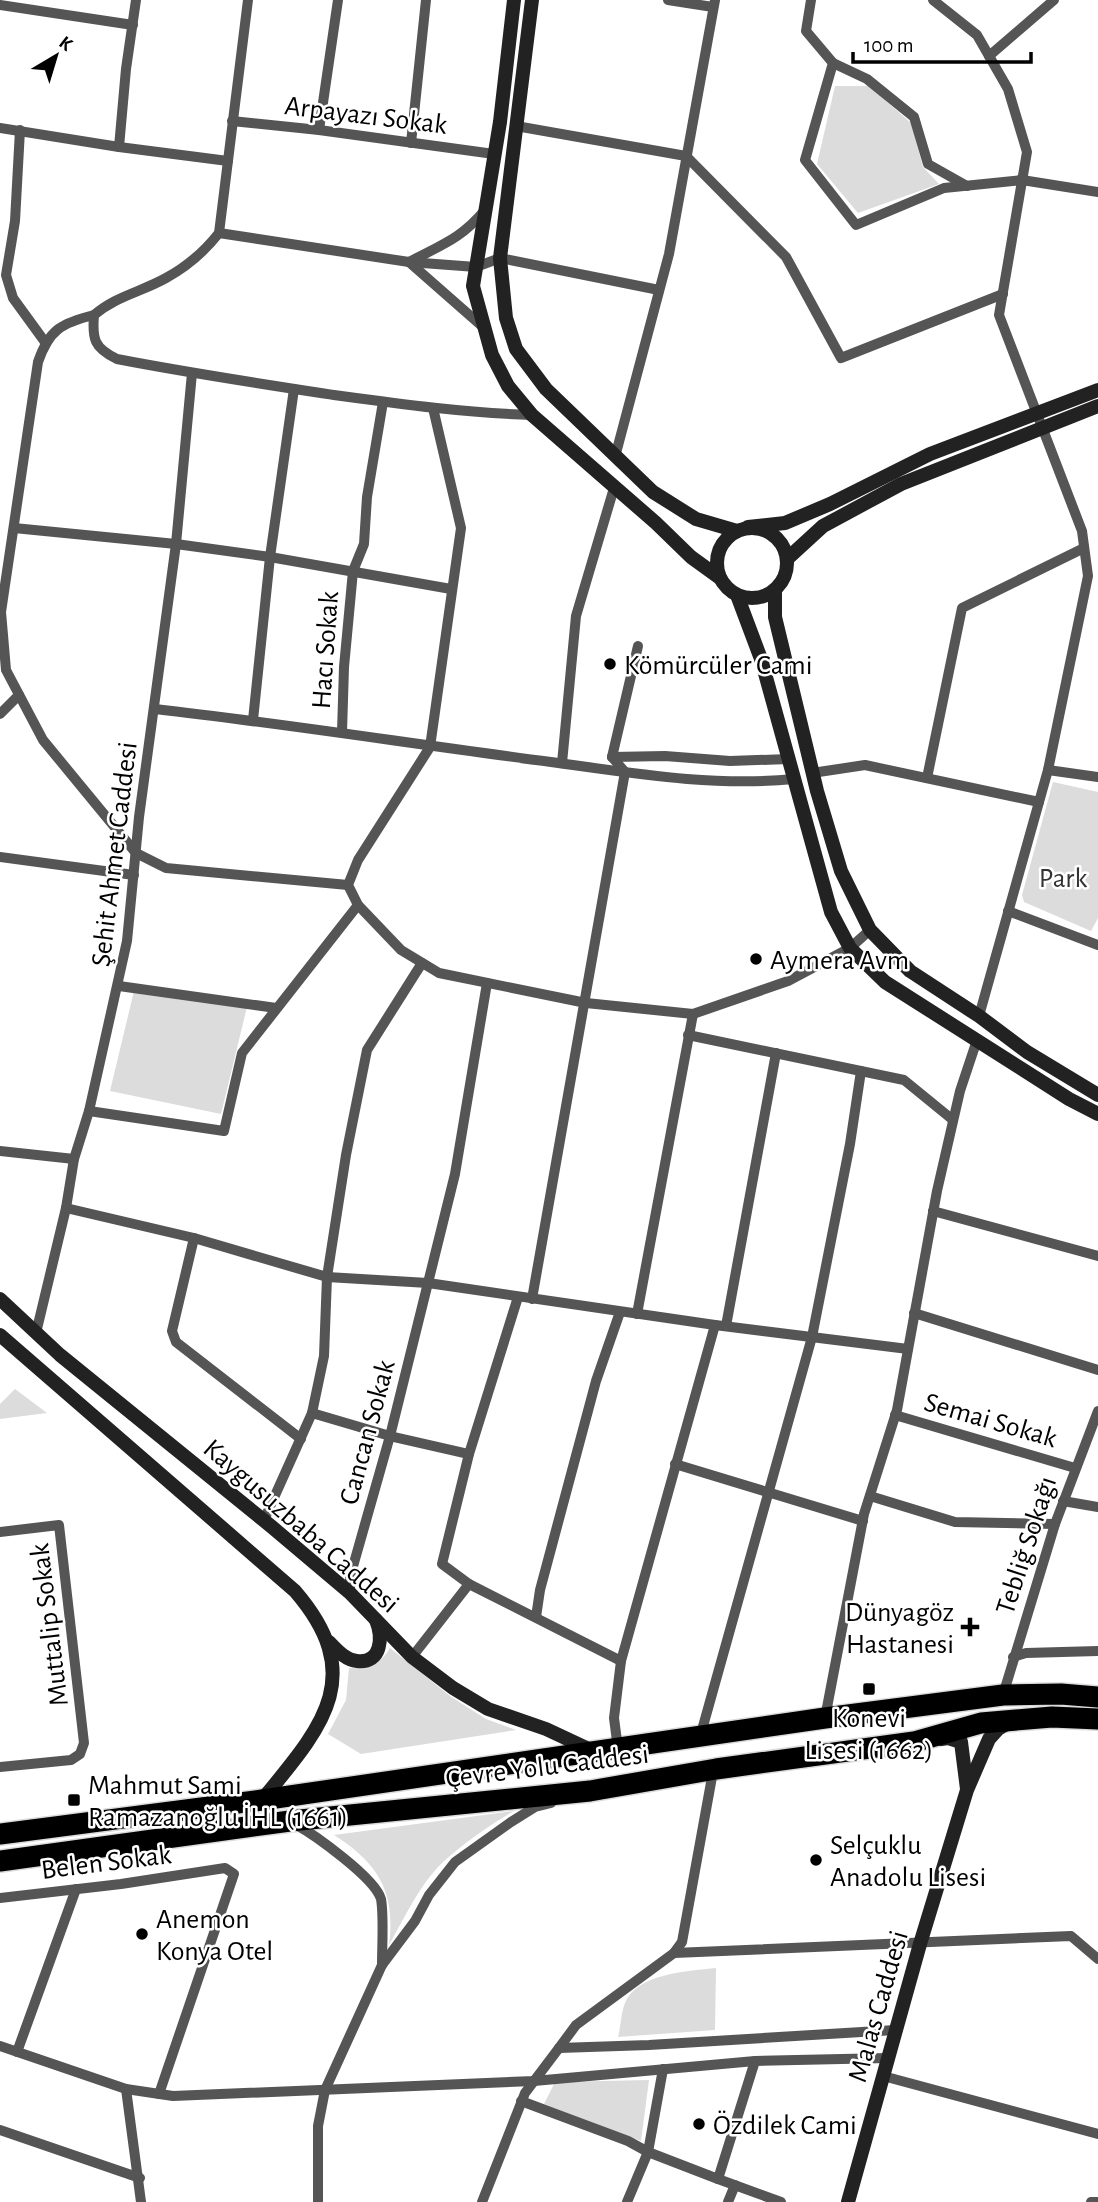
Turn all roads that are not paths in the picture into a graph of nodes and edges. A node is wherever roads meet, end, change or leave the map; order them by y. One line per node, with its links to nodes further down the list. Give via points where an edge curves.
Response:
1 (136, 0): 13 (street)
2 (248, 0): 16 (street)
3 (338, 0): 20 (street)
4 (426, 0): 21 (street)
5 (514, 0): 23 (main road)
6 (532, 0): 17 (main road)
7 (668, 0): 11 (street)
8 (811, 0): 15 (street, via 806,31)
9 (933, 0): 14 (street, via 977,35)
10 (1054, 0): 14 (street)
11 (714, 3): 24 (street)
12 (0, 5): 13 (street)
13 (133, 25): 22 (street)
14 (989, 57): 26 (street, via 1008,89 1027,152)
15 (833, 63): 27 (street, via 867,79 915,117 928,164); 27 (street, via 806,160 856,225 944,188)
16 (232, 121): 20 (street, Arpayazı Sokak); 25 (street)
17 (516, 126): 24 (street); 31 (main road)
18 (0, 128): 19 (street)
19 (20, 130): 22 (street); 38 (street, via 15,221 6,275 13,298)
20 (319, 130): 21 (street, Arpayazı Sokak)
21 (411, 143): 23 (street, Arpayazı Sokak)
22 (119, 147): 25 (street)
23 (494, 154): 29 (main road)
24 (686, 156): 34 (street); 35 (street, via 786,257 841,358)
25 (228, 161): 30 (street)
26 (1022, 180): 27 (street); 28 (street); 35 (street)
27 (967, 186)
28 (1098, 192)
29 (485, 210): 32 (street, via 454,240); 33 (main road)
30 (219, 233): 32 (street); 36 (street, via 200,256 164,279 109,302)
31 (500, 258): 33 (street); 34 (street); 47 (main road, via 506,318 516,349 546,389)
32 (409, 262): 33 (street); 37 (street)
33 (476, 267): 37 (main road, via 473,286)
34 (659, 290): 47 (street)
35 (1003, 293): 46 (street, via 999,315)
36 (94, 315): 38 (street, via 67,322); 39 (street, via 92,336 103,352 117,359)
37 (483, 327): 45 (main road, via 508,386)
38 (45, 342): 49 (street, via 38,362)
39 (192, 373): 40 (street); 51 (street, Şehit Ahmet Caddesi)
40 (294, 389): 42 (street); 53 (street)
41 (1098, 390): 46 (main road)
42 (383, 402): 44 (street); 55 (street, Hacı Sokak, via 364,544)
43 (1098, 405): 46 (main road)
44 (433, 408): 45 (street); 58 (street, via 461,528)
45 (532, 415): 48 (main road)
46 (1039, 420): 50 (main road, via 930,454 785,523); 52 (street, via 1082,531); 54 (main road, via 823,526)
47 (615, 457): 50 (main road, via 653,492 696,519)
48 (614, 488): 57 (main road); 70 (street, via 576,616)
49 (14, 528): 51 (street); 62 (street, via 1,612 6,670)
50 (742, 529): 54 (main road, via 769,532 784,548); 57 (main road, via 720,546)
51 (176, 544): 53 (street); 63 (street, Şehit Ahmet Caddesi)
52 (1084, 548): 56 (street); 75 (street, via 962,608)
53 (270, 557): 55 (street); 65 (street)
54 (787, 559): 59 (main road, via 787,570)
55 (353, 571): 58 (street); 66 (street, Hacı Sokak)
56 (1093, 577): 71 (street)
57 (720, 578): 60 (main road)
58 (451, 589): 67 (street)
59 (775, 590): 60 (main road, via 756,598); 73 (main road, via 775,617)
60 (737, 595): 69 (main road, via 761,659)
61 (638, 646): 68 (street)
62 (19, 695): 64 (street); 78 (street, via 43,740)
63 (155, 709): 65 (street); 78 (street, Şehit Ahmet Caddesi)
64 (0, 714)
65 (253, 720): 66 (street)
66 (342, 732): 67 (street)
67 (430, 747): 70 (street); 81 (street, via 358,860)
68 (612, 757): 69 (street); 72 (street)
69 (789, 759): 76 (main road)
70 (562, 764): 72 (street)
71 (1048, 770): 74 (street); 77 (street)
72 (625, 772): 76 (street, via 755,783); 90 (street)
73 (812, 773): 75 (street, via 865,765); 84 (main road, via 841,871)
74 (1098, 776)
75 (927, 778): 77 (street)
76 (794, 779): 86 (main road, via 831,912)
77 (1039, 802): 83 (street)
78 (135, 853): 80 (street, Şehit Ahmet Caddesi); 81 (street, via 166,868)
79 (0, 857): 80 (street)
80 (134, 875): 89 (street, Şehit Ahmet Caddesi)
81 (348, 885): 82 (street)
82 (358, 905): 87 (street, via 401,950); 91 (street)
83 (1008, 911): 85 (street); 93 (street)
84 (870, 930): 86 (street); 93 (main road, via 910,971)
85 (1098, 945)
86 (850, 948): 92 (street, via 788,981); 95 (main road, via 885,982)
87 (422, 963): 88 (street, via 439,973); 108 (street, via 368,1050)
88 (487, 983): 90 (street); 109 (street, Cancan Sokak, via 454,1174)
89 (118, 986): 91 (street); 99 (street, Şehit Ahmet Caddesi)
90 (586, 1003): 92 (street); 112 (street)
91 (276, 1008): 99 (street, via 242,1053 224,1131)
92 (693, 1014): 94 (street)
93 (979, 1016): 98 (main road)
94 (688, 1035): 96 (street); 114 (street)
95 (977, 1040): 100 (main road); 101 (street)
96 (776, 1054): 97 (street); 116 (street)
97 (861, 1071): 101 (street, via 904,1080); 119 (street)
98 (1098, 1095)
99 (89, 1111): 103 (street, Şehit Ahmet Caddesi)
100 (1098, 1114)
101 (953, 1120): 105 (street)
102 (0, 1151): 103 (street)
103 (74, 1160): 104 (street, Şehit Ahmet Caddesi)
104 (66, 1209): 106 (street); 117 (street, Şehit Ahmet Caddesi)
105 (933, 1211): 107 (street); 115 (street)
106 (194, 1238): 108 (street); 126 (street, via 172,1331 176,1342)
107 (1098, 1256)
108 (327, 1278): 109 (street); 123 (street, via 324,1356)
109 (428, 1283): 110 (street); 125 (street, Cancan Sokak)
110 (518, 1297): 112 (street); 127 (street)
111 (0, 1299): 117 (main road, Kaygusuzbaba Caddesi)
112 (532, 1299): 113 (street)
113 (620, 1312): 114 (street); 140 (street, via 596,1381)
114 (637, 1314): 116 (street)
115 (914, 1314): 120 (street); 121 (street)
116 (721, 1326): 119 (street); 128 (street)
117 (36, 1334): 134 (main road, Kaygusuzbaba Caddesi)
118 (0, 1335): 142 (main road, Kaygusuzbaba Caddesi, via 295,1591)
119 (812, 1337): 120 (street); 130 (street)
120 (908, 1349): 124 (street)
121 (1098, 1370)
122 (1098, 1411): 129 (street, Tebliğ Sokağı)
123 (312, 1413): 125 (street); 126 (street)
124 (895, 1415): 129 (street, Semai Sokak); 131 (street)
125 (390, 1436): 127 (street); 139 (street, Cancan Sokak, via 349,1577)
126 (301, 1439): 134 (street)
127 (469, 1454): 138 (street, via 442,1564)
128 (675, 1464): 130 (street); 146 (street)
129 (1075, 1468): 132 (street, Tebliğ Sokağı)
130 (769, 1493): 135 (street); 152 (street)
131 (870, 1496): 135 (street); 136 (street, via 956,1522)
132 (1063, 1502): 133 (street); 136 (street, Tebliğ Sokağı)
133 (1098, 1507)
134 (264, 1520): 139 (main road, Kaygusuzbaba Caddesi)
135 (863, 1521): 149 (street)
136 (1055, 1524): 145 (street, Tebliğ Sokağı)
137 (0, 1532): 156 (street, Muttalip Sokak, via 59,1525 84,1737 76,1758)
138 (469, 1584): 140 (street); 144 (street)
139 (350, 1593): 141 (main road, Kaygusuzbaba Caddesi)
140 (536, 1617): 146 (street)
141 (376, 1618): 142 (main road, via 382,1634 380,1648 370,1659 356,1661); 144 (main road, Kaygusuzbaba Caddesi)
142 (328, 1641): 160 (main road, Kaygusuzbaba Caddesi, via 331,1684 322,1719)
143 (1098, 1651): 145 (street)
144 (412, 1657): 155 (main road, Kaygusuzbaba Caddesi, via 488,1709 546,1728)
145 (1013, 1657): 147 (street, Tebliğ Sokağı)
146 (621, 1661): 154 (street, via 614,1718)
147 (1003, 1695): 148 (highway, Çevre Yolu Caddesi); 149 (highway, Çevre Yolu Caddesi)
148 (1098, 1697)
149 (825, 1718): 152 (highway, Çevre Yolu Caddesi)
150 (1016, 1719): 151 (highway, Çevre Yolu Caddesi); 153 (highway, Çevre Yolu Caddesi, via 981,1723); 158 (main road, Malas Caddesi, via 989,1739)
151 (1098, 1719)
152 (700, 1737): 154 (highway, Çevre Yolu Caddesi)
153 (914, 1742): 157 (highway, Çevre Yolu Caddesi); 158 (main road, via 948,1738 961,1742)
154 (618, 1749): 155 (highway, Çevre Yolu Caddesi)
155 (594, 1752): 160 (highway, Çevre Yolu Caddesi)
156 (0, 1767)
157 (716, 1769): 159 (highway, Çevre Yolu Caddesi); 167 (street, via 682,1942)
158 (967, 1790): 166 (main road, Malas Caddesi)
159 (590, 1791): 161 (highway, Çevre Yolu Caddesi); 169 (street, via 535,1807 455,1863)
160 (262, 1800): 162 (highway, Çevre Yolu Caddesi)
161 (290, 1821): 163 (highway, Çevre Yolu Caddesi); 169 (street, via 365,1877 380,1897)
162 (7, 1831)
163 (6, 1862)
164 (76, 1889): 165 (street, Belen Sokak); 173 (street); 181 (street, Belen Sokak, via 225,1868 234,1874)
165 (0, 1898)
166 (925, 1943): 167 (street); 168 (street, via 1071,1937); 170 (main road, Malas Caddesi)
167 (674, 1953): 172 (street, via 576,2025)
168 (1098, 1959)
169 (382, 1965): 180 (street)
170 (895, 2030): 172 (street); 174 (main road, Malas Caddesi)
171 (0, 2046): 173 (street)
172 (559, 2048): 178 (street)
173 (17, 2052): 179 (street)
174 (888, 2058): 175 (street); 177 (main road, Malas Caddesi)
175 (755, 2061): 176 (street); 187 (street)
176 (663, 2069): 178 (street); 185 (street)
177 (883, 2076): 184 (street); 195 (main road, Malas Caddesi)
178 (534, 2081): 180 (street); 182 (street)
179 (126, 2089): 181 (street); 186 (street)
180 (325, 2090): 181 (street); 190 (street, via 318,2126)
181 (159, 2094)
182 (521, 2101): 185 (street); 191 (street)
183 (0, 2130): 186 (street)
184 (1098, 2134)
185 (648, 2152): 187 (street); 192 (street)
186 (140, 2178): 189 (street)
187 (718, 2179): 188 (street)
188 (735, 2185): 193 (street); 194 (street)
189 (141, 2202)
190 (318, 2202)
191 (482, 2202)
192 (627, 2202)
193 (729, 2202)
194 (781, 2202)
195 (848, 2202)
196 (1091, 2202): 197 (street)
197 (1098, 2202)

